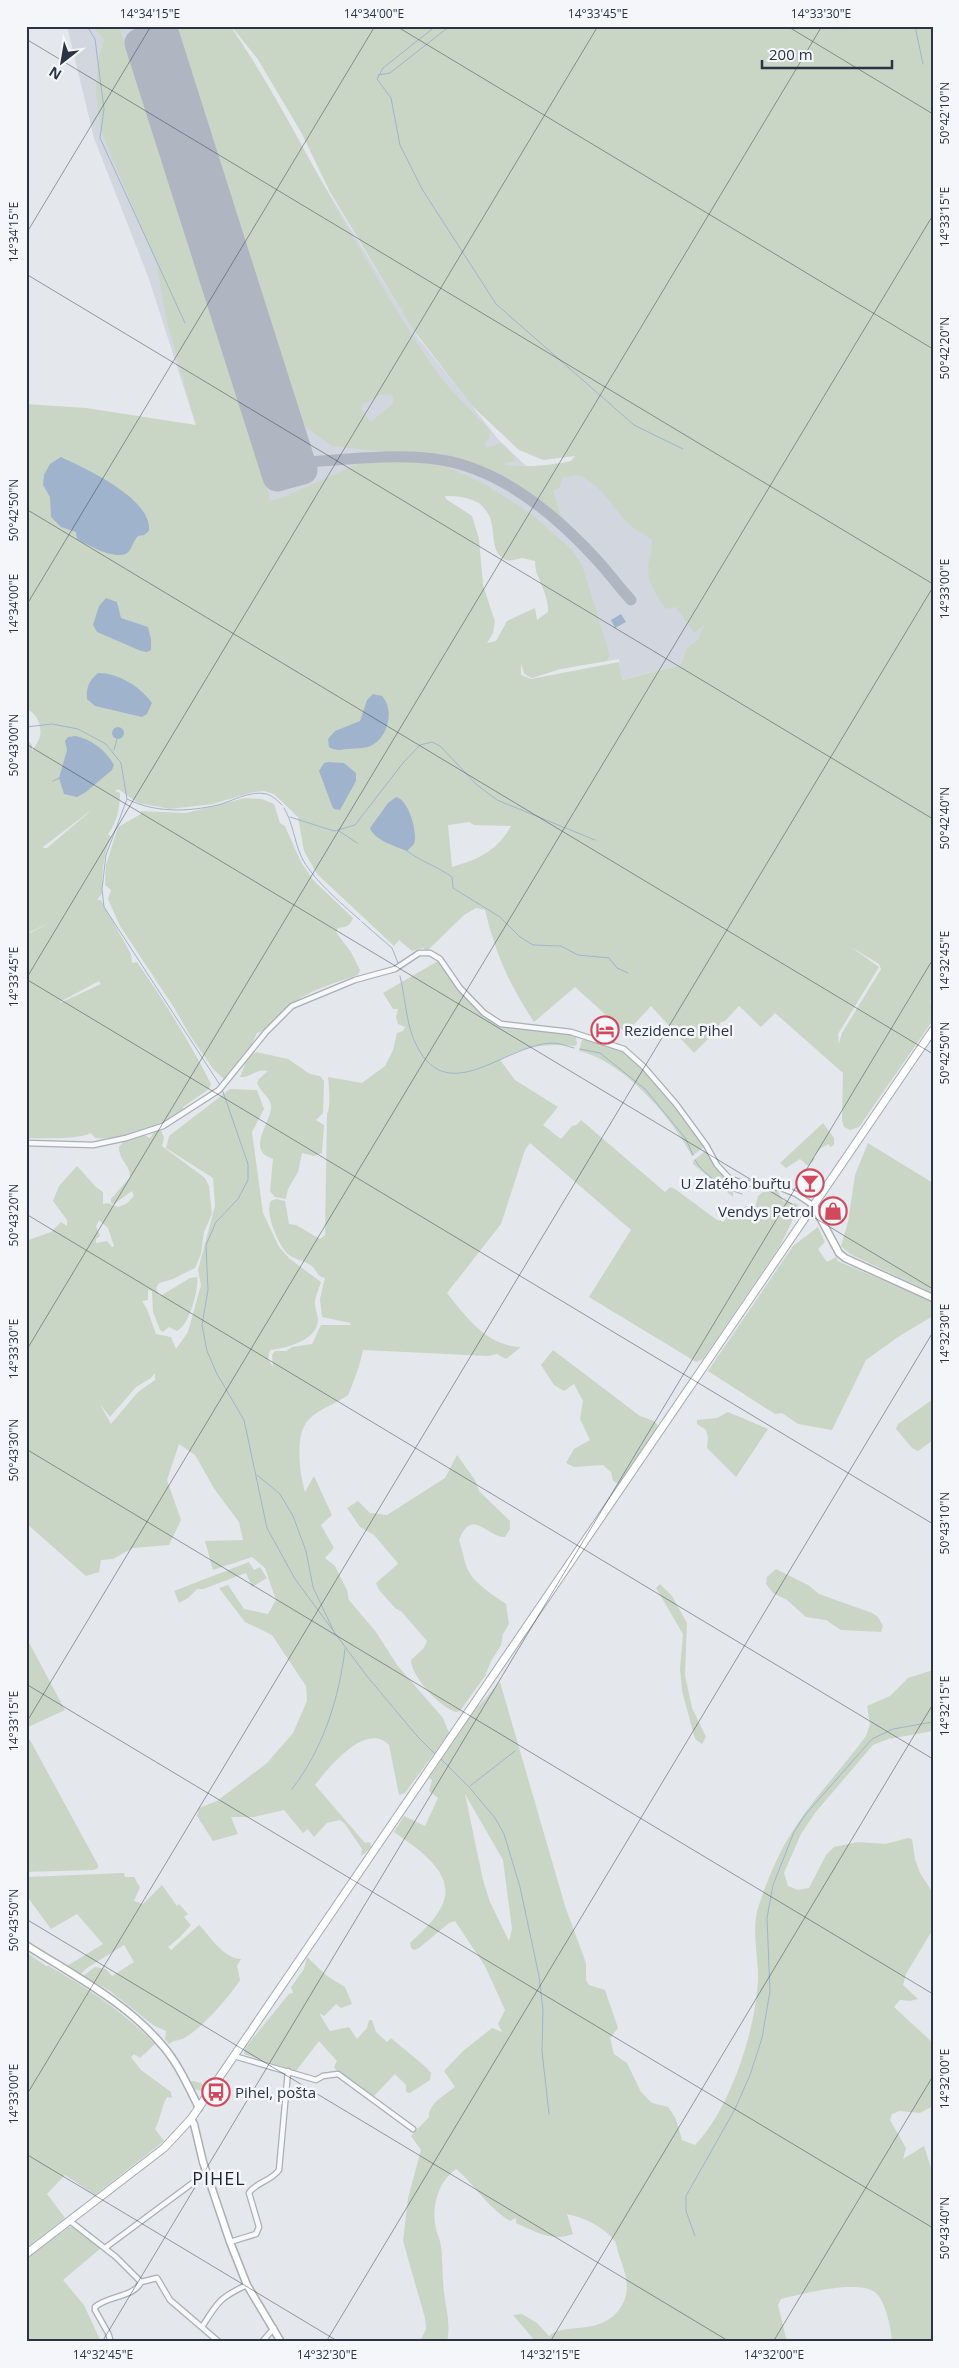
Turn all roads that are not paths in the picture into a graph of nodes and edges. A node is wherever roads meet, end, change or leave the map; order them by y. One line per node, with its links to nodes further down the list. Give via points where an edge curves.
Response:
1 (933, 1030): 3 (main road)
2 (26, 1142): 3 (street, via 92,1145 164,1126 219,1090 266,1032 292,1006 354,980 394,969 419,953 430,953 440,959 460,988 484,1013 501,1024 571,1032 624,1050 644,1067 676,1104 729,1178 782,1188)
3 (814, 1206): 4 (street, via 839,1253 845,1258); 6 (main road)
4 (933, 1298)
5 (26, 1945): 8 (street, via 106,1996 147,2030 173,2059)
6 (234, 2056): 7 (street); 8 (main road)
7 (288, 2071): 10 (street, via 316,2080 338,2074); 13 (street, via 279,2170 273,2179 253,2187 249,2193 259,2227 256,2234)
8 (199, 2108): 9 (main road)
9 (191, 2119): 11 (street); 12 (main road, via 164,2148)
10 (413, 2129)
11 (206, 2173): 13 (street); 14 (street)
12 (70, 2220): 14 (street); 15 (main road)
13 (230, 2242): 17 (street)
14 (105, 2248): 16 (street)
15 (26, 2254)
16 (141, 2282): 18 (street, via 157,2278 170,2300); 20 (street, via 135,2291 118,2295 95,2307)
17 (247, 2285): 18 (street, via 228,2293 218,2302); 19 (street)
18 (202, 2327): 21 (street)
19 (274, 2328): 22 (street); 23 (street)
20 (111, 2342)
21 (219, 2342)
22 (262, 2342)
23 (281, 2342)

